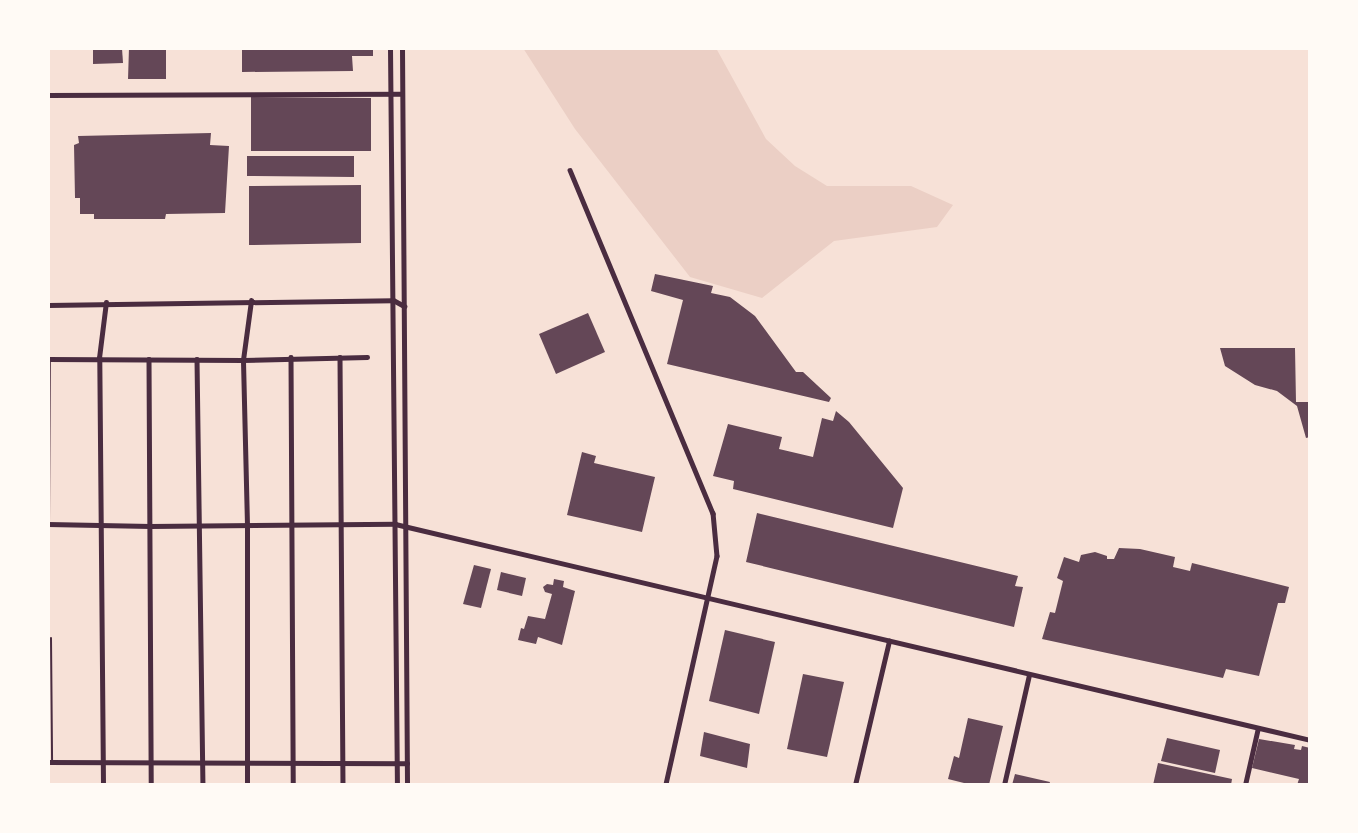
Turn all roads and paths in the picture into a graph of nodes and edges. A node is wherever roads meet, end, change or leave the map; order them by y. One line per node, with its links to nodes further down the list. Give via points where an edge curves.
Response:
1 (390, 48): 5 (street)
2 (402, 48): 3 (street)
3 (402, 94): 5 (street); 11 (street)
4 (48, 95): 5 (street)
5 (390, 95): 7 (street)
6 (570, 170): 29 (street, via 713,513 717,556)
7 (393, 300): 8 (street); 11 (street); 21 (street)
8 (251, 301): 9 (street); 19 (street)
9 (106, 302): 10 (street); 15 (street)
10 (48, 305)
11 (404, 306): 28 (street)
12 (291, 357): 13 (street); 19 (street); 25 (street)
13 (340, 357): 14 (street); 26 (street)
14 (367, 357)
15 (99, 358): 16 (street); 17 (street); 22 (street)
16 (49, 359): 20 (lane)
17 (149, 359): 18 (street); 27 (street)
18 (197, 359): 19 (street); 23 (street)
19 (243, 360): 24 (street)
20 (49, 524): 22 (street)
21 (395, 524): 26 (street); 28 (street); 39 (street)
22 (100, 525): 27 (street); 40 (street)
23 (198, 525): 24 (street); 27 (street); 37 (street)
24 (247, 525): 25 (street); 42 (street)
25 (293, 525): 26 (street); 36 (street)
26 (342, 525): 38 (street)
27 (150, 526): 41 (street)
28 (405, 526): 29 (street); 43 (street)
29 (709, 597): 31 (street); 52 (street)
30 (51, 638): 35 (lane)
31 (889, 641): 32 (street); 53 (street)
32 (1029, 675): 33 (street); 54 (street)
33 (1258, 728): 34 (street); 55 (street)
34 (1310, 740)
35 (50, 762): 40 (street)
36 (293, 762): 38 (street); 42 (street); 48 (street)
37 (203, 763): 41 (street); 42 (street); 46 (street)
38 (343, 763): 39 (street); 49 (street)
39 (397, 763): 43 (street); 50 (street)
40 (103, 764): 41 (street); 44 (street)
41 (151, 764): 45 (street)
42 (247, 764): 47 (street)
43 (407, 764): 51 (street)
44 (103, 785)
45 (151, 785)
46 (203, 785)
47 (247, 785)
48 (293, 785)
49 (343, 785)
50 (397, 785)
51 (407, 785)
52 (666, 785)
53 (855, 785)
54 (1004, 785)
55 (1245, 785)

